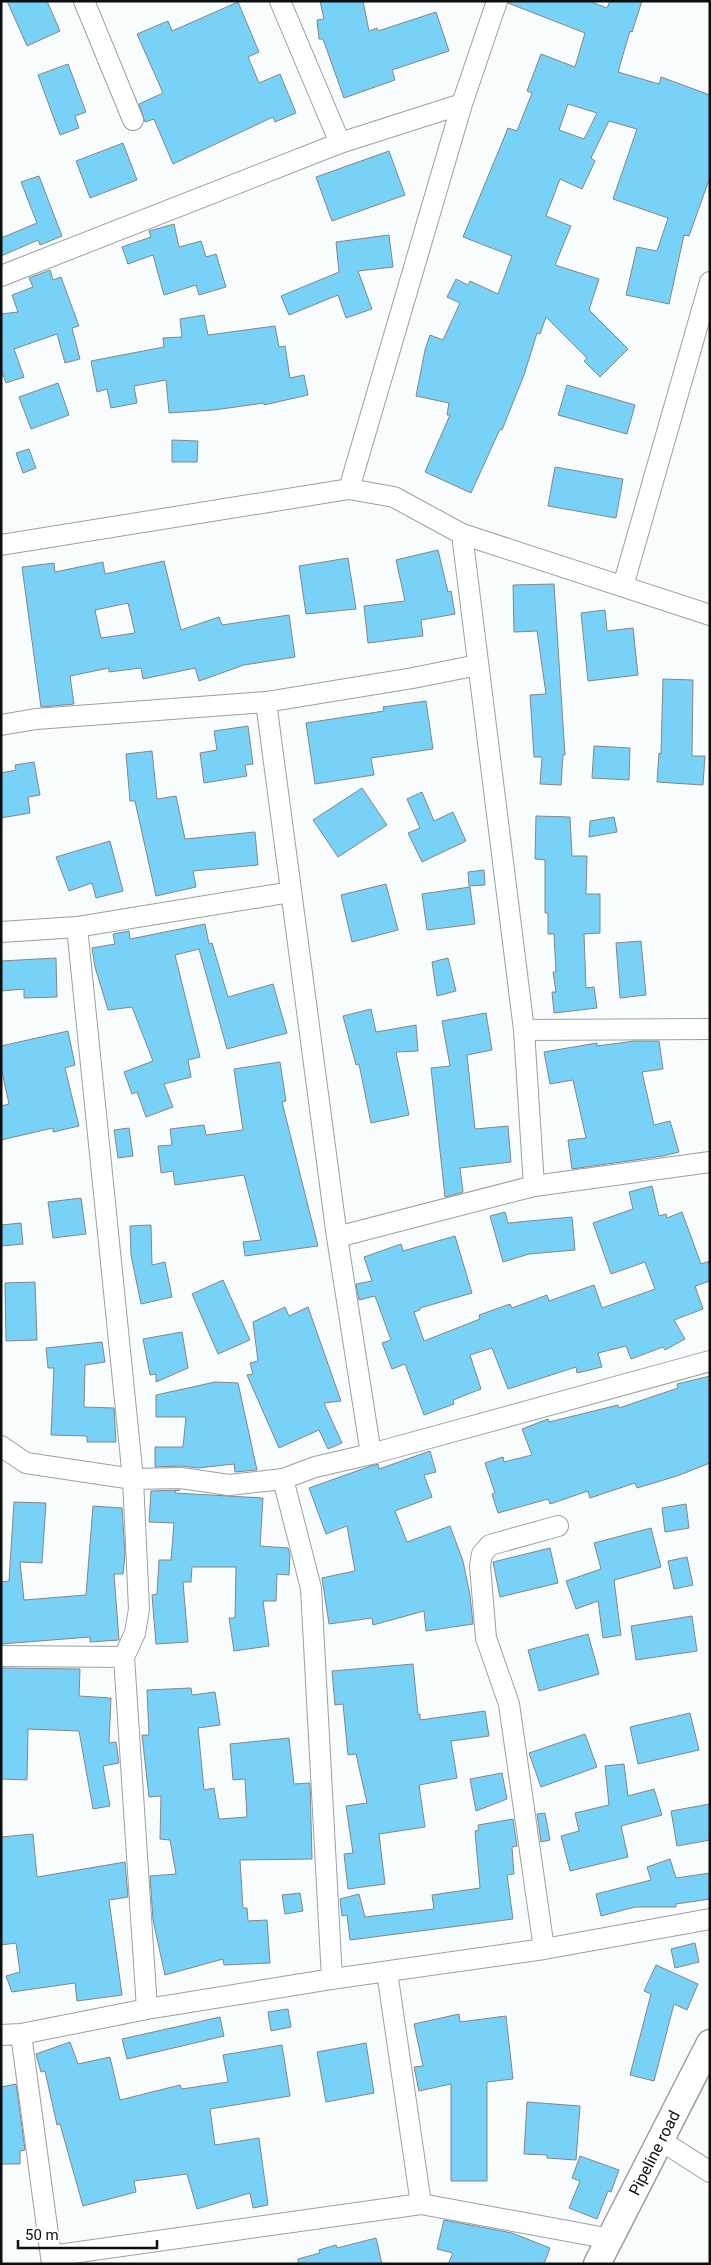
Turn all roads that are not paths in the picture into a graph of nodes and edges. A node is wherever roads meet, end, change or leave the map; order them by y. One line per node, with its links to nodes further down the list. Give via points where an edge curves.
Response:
1 (84, 1): 5 (street)
2 (280, 1): 6 (street)
3 (497, 1): 4 (street)
4 (462, 104): 6 (street); 9 (street)
5 (133, 120)
6 (340, 143): 7 (street)
7 (1, 276)
8 (710, 282): 12 (street)
9 (349, 489): 10 (street, via 394,497); 11 (street)
10 (462, 534): 12 (street); 14 (street)
11 (1, 545)
12 (623, 586): 13 (street)
13 (710, 615)
14 (478, 665): 15 (street); 21 (street)
15 (266, 702): 16 (street, via 36,719); 17 (street)
16 (1, 725)
17 (291, 892): 18 (street); 24 (street)
18 (77, 927): 19 (street); 28 (street)
19 (1, 932)
20 (710, 1029): 21 (street)
21 (524, 1030): 23 (street)
22 (710, 1162): 23 (street)
23 (534, 1186): 24 (street)
24 (337, 1237): 27 (street)
25 (710, 1361): 27 (street)
26 (1, 1446): 28 (street, via 26,1463)
27 (371, 1454): 29 (street, via 315,1467)
28 (134, 1479): 29 (street, via 181,1478 229,1485); 32 (street, via 139,1609 136,1633)
29 (283, 1479): 36 (street, via 311,1588)
30 (558, 1526): 34 (street, via 490,1545 482,1554 480,1566 486,1638 509,1704)
31 (1, 1656): 32 (street)
32 (124, 1657): 37 (street)
33 (705, 1919): 34 (street)
34 (544, 1949): 35 (street)
35 (387, 1972): 36 (street); 42 (street)
36 (332, 1979): 37 (street)
37 (147, 2009): 38 (street)
38 (11, 2034): 44 (street)
39 (710, 2043): 40 (main road, Pipeline road)
40 (660, 2140): 41 (street); 43 (main road, Pipeline road)
41 (710, 2172)
42 (421, 2204): 43 (street); 44 (street)
43 (611, 2239): 45 (main road, Pipeline road)
44 (51, 2260)
45 (597, 2264)

